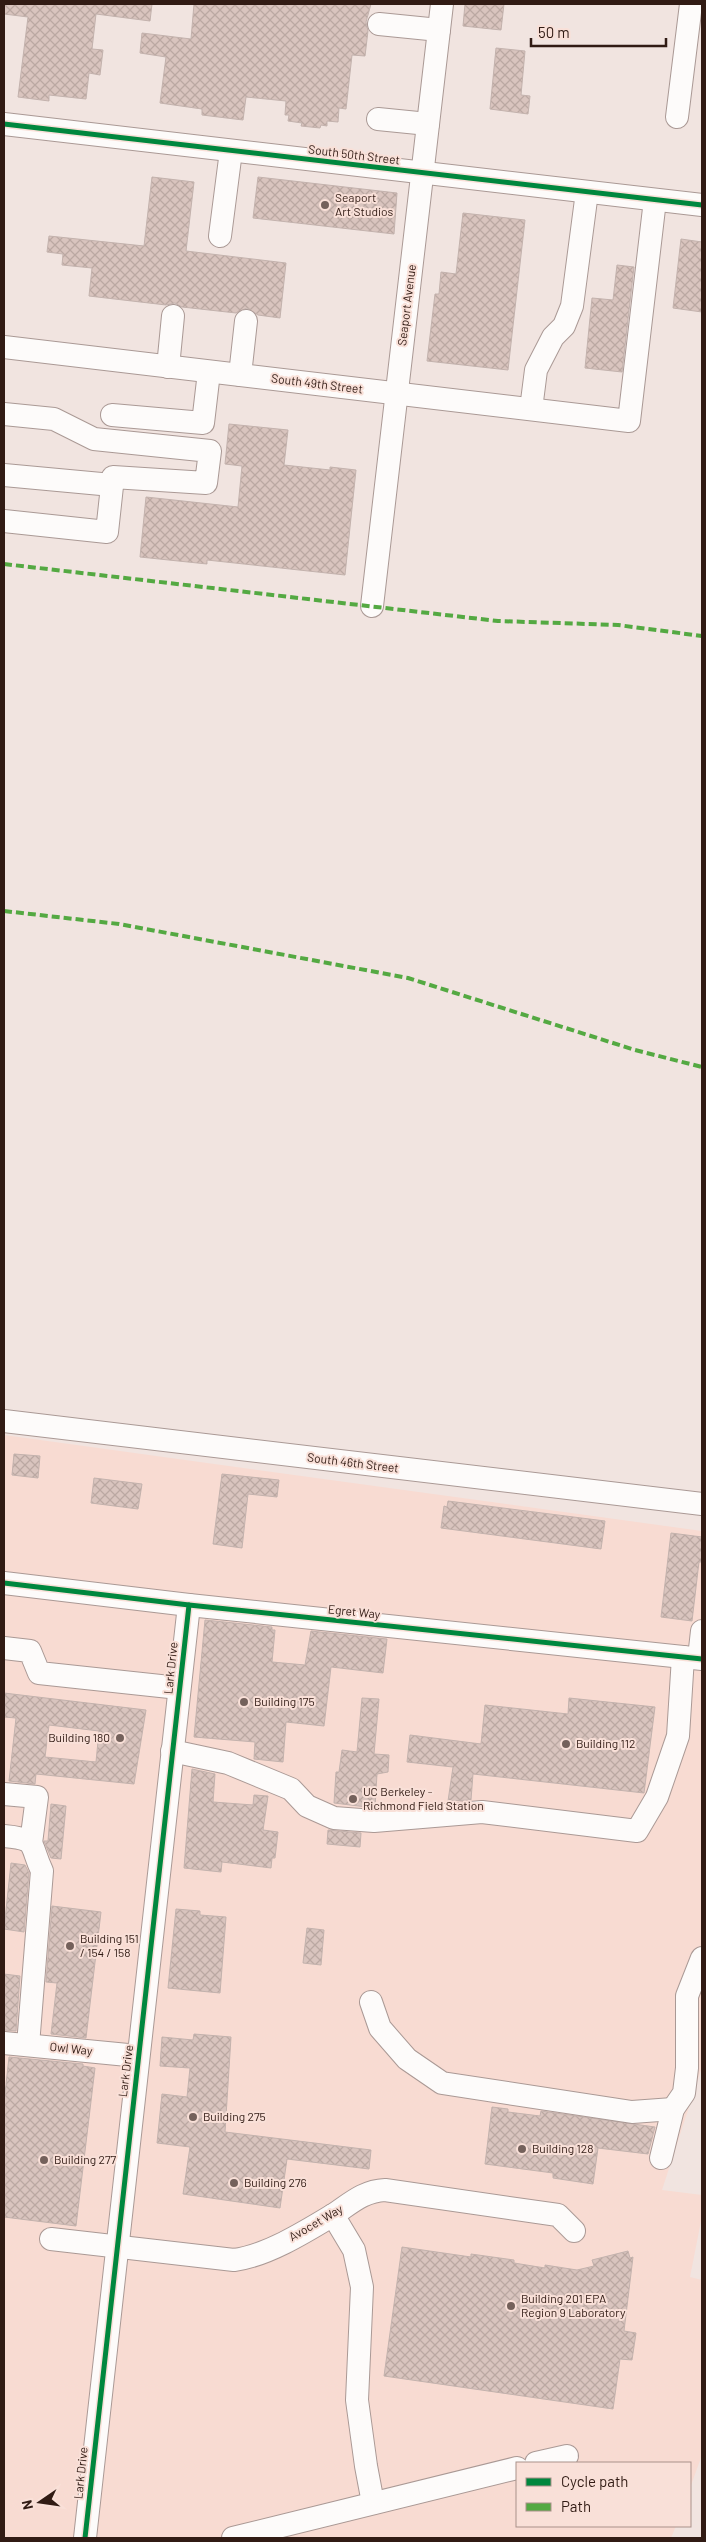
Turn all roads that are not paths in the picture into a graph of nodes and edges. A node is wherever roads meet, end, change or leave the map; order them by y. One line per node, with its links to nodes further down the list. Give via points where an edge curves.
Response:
1 (442, 4): 4 (street, Seaport Avenue)
2 (691, 4): 5 (street)
3 (379, 24): 4 (street)
4 (439, 30): 8 (street, Seaport Avenue)
5 (677, 117)
6 (378, 119): 8 (street)
7 (4, 124): 9 (street, South 50th Street)
8 (428, 124): 10 (street, Seaport Avenue)
9 (231, 151): 10 (street, South 50th Street); 14 (street)
10 (422, 173): 11 (street, South 50th Street); 21 (street, Seaport Avenue)
11 (587, 192): 12 (street, South 50th Street); 22 (street, via 572,306 564,326 554,337 536,370)
12 (655, 200): 13 (street, South 50th Street); 22 (street, South 49th Street, via 629,421)
13 (702, 205)
14 (220, 236)
15 (173, 316): 18 (street)
16 (246, 321): 20 (street)
17 (4, 347): 18 (street, South 49th Street)
18 (168, 367): 19 (street, South 49th Street)
19 (210, 372): 20 (street, South 49th Street); 24 (street, via 203,423)
20 (240, 375): 21 (street, South 49th Street)
21 (396, 394): 22 (street, South 49th Street); 28 (street, Seaport Avenue)
22 (531, 409)
23 (4, 414): 26 (street, via 54,419 94,439 210,451 206,483 113,477)
24 (112, 415)
25 (4, 475): 26 (street)
26 (112, 485): 27 (street, via 107,532)
27 (4, 521)
28 (372, 606)
29 (4, 1421): 30 (street, South 46th Street)
30 (702, 1504)
31 (4, 1583): 32 (street, Egret Way)
32 (189, 1605): 35 (street, Egret Way); 36 (street, Lark Drive)
33 (702, 1631): 35 (street)
34 (4, 1648): 36 (street, via 30,1651 38,1673)
35 (695, 1658): 37 (street, via 678,1736 657,1797 637,1831 482,1812 374,1821 334,1818 307,1806 291,1788 228,1763)
36 (179, 1688): 37 (street, Lark Drive)
37 (172, 1751): 45 (street, Lark Drive)
38 (4, 1794): 40 (street, via 37,1797)
39 (4, 1836): 40 (street, via 19,1837)
40 (31, 1843): 44 (street, via 42,1871)
41 (702, 1958): 46 (street, via 687,1996 684,2094)
42 (371, 2002): 46 (street, via 380,2028 402,2053 442,2083 632,2112)
43 (4, 2043): 44 (street, Owl Way)
44 (28, 2045): 45 (street, Owl Way)
45 (138, 2056): 51 (street, Lark Drive)
46 (673, 2109): 47 (street)
47 (661, 2158)
48 (333, 2215): 49 (street, Avocet Way, via 359,2197 385,2190 558,2215); 51 (street, Avocet Way, via 243,2259); 55 (street, via 354,2250 362,2287 357,2400)
49 (574, 2231)
50 (51, 2239): 51 (street, Avocet Way)
51 (116, 2248): 56 (street, Lark Drive)
52 (567, 2456): 53 (street)
53 (540, 2462)
54 (516, 2468): 55 (street)
55 (374, 2503): 57 (street)
56 (85, 2538)
57 (233, 2538)

